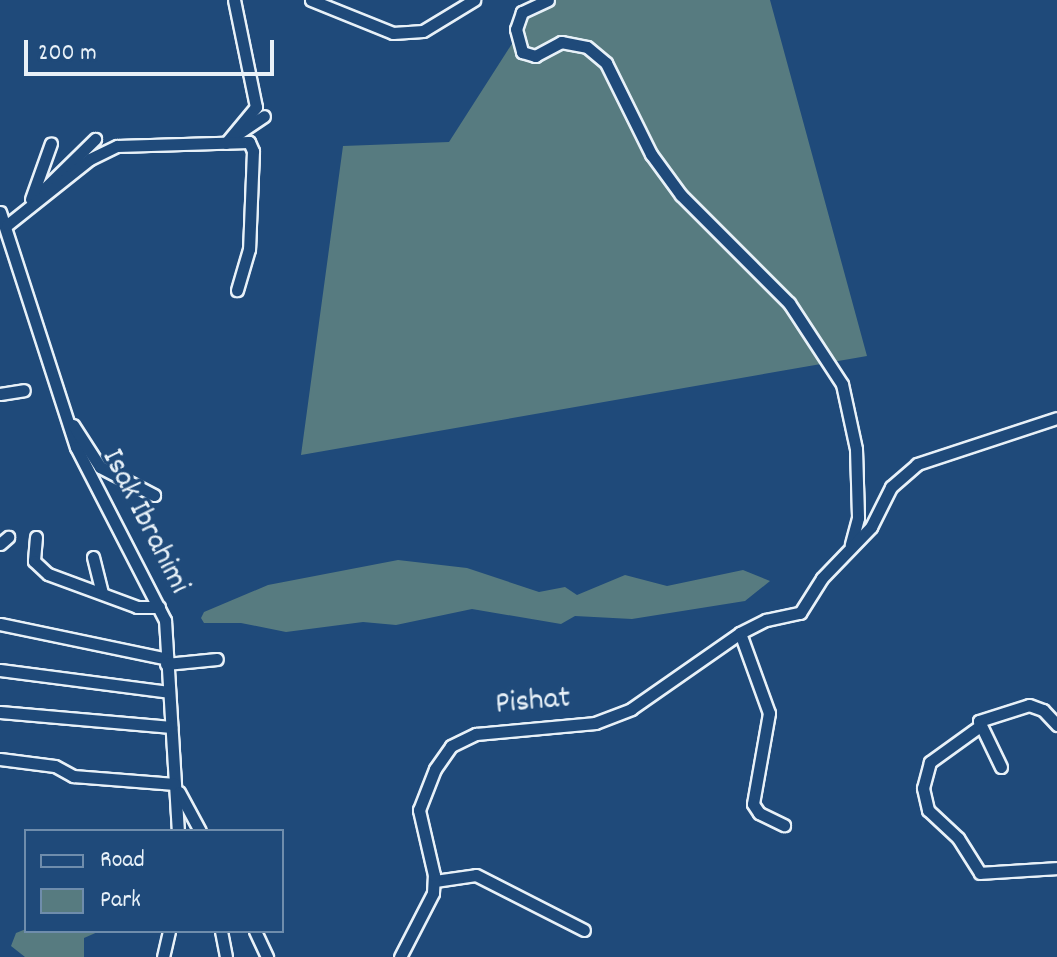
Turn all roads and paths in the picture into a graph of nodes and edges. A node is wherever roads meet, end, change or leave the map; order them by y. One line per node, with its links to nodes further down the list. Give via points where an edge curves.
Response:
1 (234, 0): 8 (street, via 256,107)
2 (311, 0): 3 (street, via 393,33 423,31)
3 (474, 0)
4 (548, 0): 20 (street, via 522,12 516,29 522,52 535,56 561,42 587,47 606,63 618,96 658,165 789,303 842,384 856,449 858,518)
5 (264, 116): 8 (street)
6 (95, 139): 9 (street)
7 (51, 143): 9 (street)
8 (226, 143): 11 (street, via 117,146 90,159); 13 (street, via 249,142 253,147 249,249)
9 (30, 203): 11 (street)
10 (0, 212): 12 (street, Isak Ibrahimi)
11 (24, 215): 12 (street)
12 (7, 225): 16 (street, Isak Ibrahimi)
13 (237, 290)
14 (24, 390): 15 (street)
15 (0, 394)
16 (64, 411): 18 (street, Isak Ibrahimi, via 100,467); 23 (street, Isak Ibrahimi, via 76,447)
17 (1057, 418): 20 (street, Pishat, via 917,464 891,487 871,527)
18 (154, 495)
19 (36, 537): 22 (street, via 33,557 41,569)
20 (851, 545): 25 (street, Pishat, via 800,613 766,620)
21 (93, 557): 22 (street)
22 (102, 592): 23 (street, via 137,607)
23 (159, 607): 27 (street, Isak Ibrahimi)
24 (0, 624): 27 (street)
25 (740, 633): 38 (street, via 769,713 753,804 759,813); 43 (street, Pishat, via 618,716 576,726 476,734 451,746 435,769 419,810)
26 (217, 659): 27 (street)
27 (166, 662): 29 (street, Isak Ibrahimi)
28 (0, 670): 29 (street)
29 (169, 692): 33 (street, Isak Ibrahimi)
30 (0, 712): 33 (street)
31 (1057, 725): 32 (street, via 1043,710 1029,705 979,721)
32 (980, 726): 35 (street); 42 (street, via 930,762 923,788 928,810 958,838 980,873)
33 (171, 727): 36 (street, Isak Ibrahimi)
34 (0, 759): 36 (street, via 55,766 73,776)
35 (1001, 767)
36 (175, 784): 37 (street); 39 (street, Isak Ibrahimi)
37 (191, 818): 40 (street); 41 (street)
38 (784, 825)
39 (178, 829)
40 (194, 829)
41 (199, 829)
42 (1057, 868)
43 (435, 881): 44 (street, via 476,875); 51 (street, via 423,919)
44 (584, 930)
45 (169, 933): 48 (street)
46 (221, 933): 49 (street)
47 (256, 933): 50 (street)
48 (163, 957)
49 (226, 957)
50 (267, 957)
51 (400, 957)

